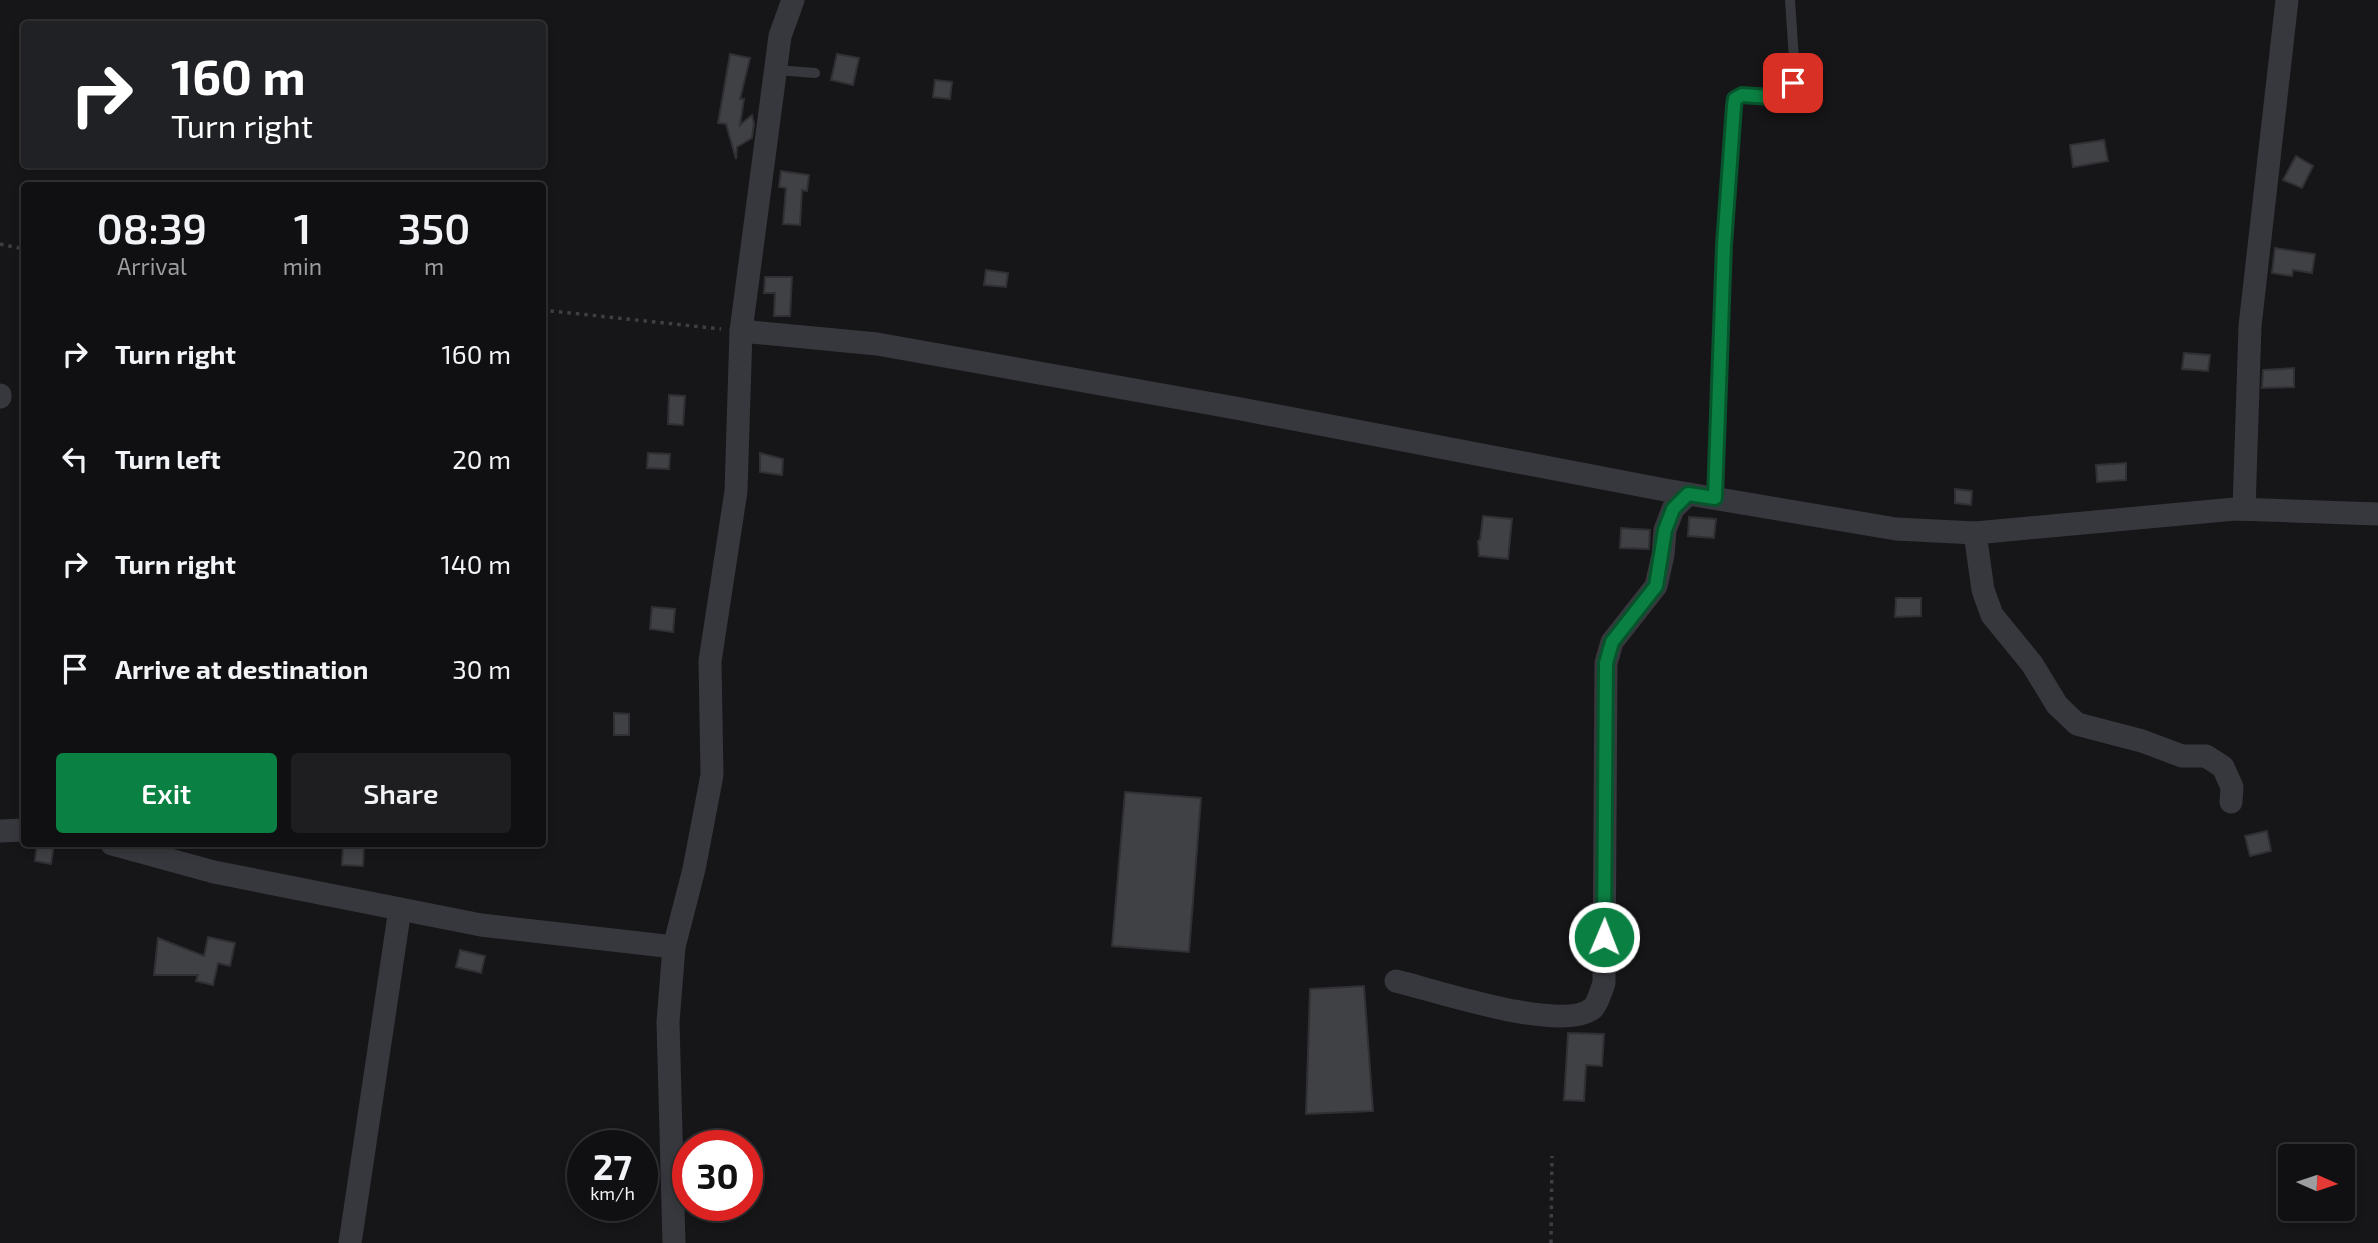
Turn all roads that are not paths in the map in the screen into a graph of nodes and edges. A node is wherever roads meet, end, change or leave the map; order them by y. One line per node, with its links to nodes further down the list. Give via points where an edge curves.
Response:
1 (793, 0): 4 (street, via 780,36)
2 (1790, 0): 8 (lane, via 1794,59 1790,94 1735,99 1724,245)
3 (2287, 0): 9 (street, via 2250,326)
4 (776, 70): 5 (lane); 6 (street)
5 (815, 73)
6 (741, 331): 7 (street, via 877,344); 17 (street, via 736,491 710,661 712,775)
7 (1688, 494): 8 (street); 18 (street, via 1673,509 1665,530 1656,586 1612,642 1606,663 1604,983 1595,1007 1582,1014 1536,1016)
8 (1715, 498): 11 (street, via 1896,529)
9 (2244, 509): 10 (street); 11 (street)
10 (2378, 514)
11 (1975, 533): 12 (street, via 1983,590 1992,615 2032,664 2057,705 2077,724 2182,756 2206,756 2223,767 2232,787)
12 (2231, 802)
13 (21, 830): 14 (street)
14 (0, 831)
15 (128, 847): 16 (street, via 214,872)
16 (400, 909): 17 (street, via 481,925); 19 (street)
17 (674, 947): 20 (street, via 668,1022)
18 (1396, 981)
19 (350, 1243)
20 (674, 1243)

